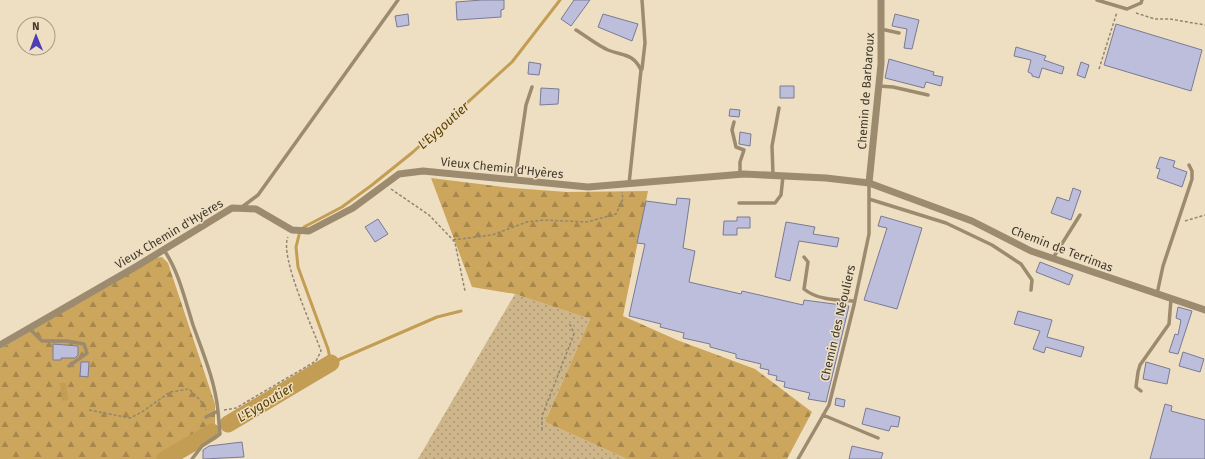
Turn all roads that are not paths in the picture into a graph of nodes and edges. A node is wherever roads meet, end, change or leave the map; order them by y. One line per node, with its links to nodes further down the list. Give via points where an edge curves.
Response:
1 (398, 0): 24 (lane, via 258,195)
2 (642, 0): 9 (lane, via 645,43)
3 (881, 0): 6 (street, Chemin de Barbaroux)
4 (1097, 0): 5 (lane, via 1127,9 1141,3)
5 (1142, 0)
6 (881, 29): 8 (lane); 10 (street, Chemin de Barbaroux)
7 (576, 30): 9 (lane, via 609,50 624,54 637,62)
8 (899, 32)
9 (641, 70): 21 (lane)
10 (878, 86): 12 (lane, via 893,86); 20 (street, Chemin de Barbaroux)
11 (532, 87): 19 (lane, via 526,105)
12 (928, 95)
13 (779, 108): 17 (lane, via 772,146)
14 (734, 122): 16 (lane, via 732,130 736,147 744,150)
15 (1189, 165): 30 (lane, via 1192,179 1163,266)
16 (740, 174): 17 (street, Vieux Chemin d'Hyères); 21 (street, Vieux Chemin d'Hyères)
17 (773, 175): 18 (street, Vieux Chemin d'Hyères)
18 (782, 176): 20 (street, Vieux Chemin d'Hyères); 23 (lane, via 781,195 775,203)
19 (516, 180): 21 (street, Vieux Chemin d'Hyères, via 588,187); 24 (street, Vieux Chemin d'Hyères, via 423,171 399,174 352,208 309,231 292,230 256,209)
20 (869, 183): 22 (lane, Chemin des Néouliers); 28 (street, Chemin de Terrimas, via 972,221)
21 (625, 186)
22 (869, 199): 29 (lane, via 946,223 992,245 1021,264 1032,280); 32 (lane, Chemin des Néouliers, via 869,234)
23 (739, 203)
24 (241, 208): 26 (street, Vieux Chemin d'Hyères, via 232,208)
25 (1080, 215): 28 (lane)
26 (164, 250): 34 (street, Vieux Chemin d'Hyères); 38 (lane, via 181,287 212,378)
27 (804, 257): 32 (lane, via 808,262 804,288 809,293 822,298)
28 (1052, 259): 30 (street, Chemin de Terrimas)
29 (1031, 290)
30 (1157, 294): 31 (street, Chemin de Terrimas)
31 (1171, 298): 33 (street, Chemin de Terrimas); 37 (lane, via 1169,324 1147,354 1138,372 1136,387)
32 (854, 302): 39 (lane, Chemin des Néouliers, via 830,398)
33 (1205, 310)
34 (29, 328): 35 (street, Vieux Chemin d'Hyères); 36 (lane, via 42,341 84,344 87,353)
35 (0, 345)
36 (69, 366)
37 (1141, 391)
38 (218, 411): 40 (lane); 42 (lane, via 220,434 202,446)
39 (823, 415): 41 (lane); 43 (lane, Chemin des Néouliers)
40 (208, 416)
41 (878, 438)
42 (192, 459)
43 (798, 459)

